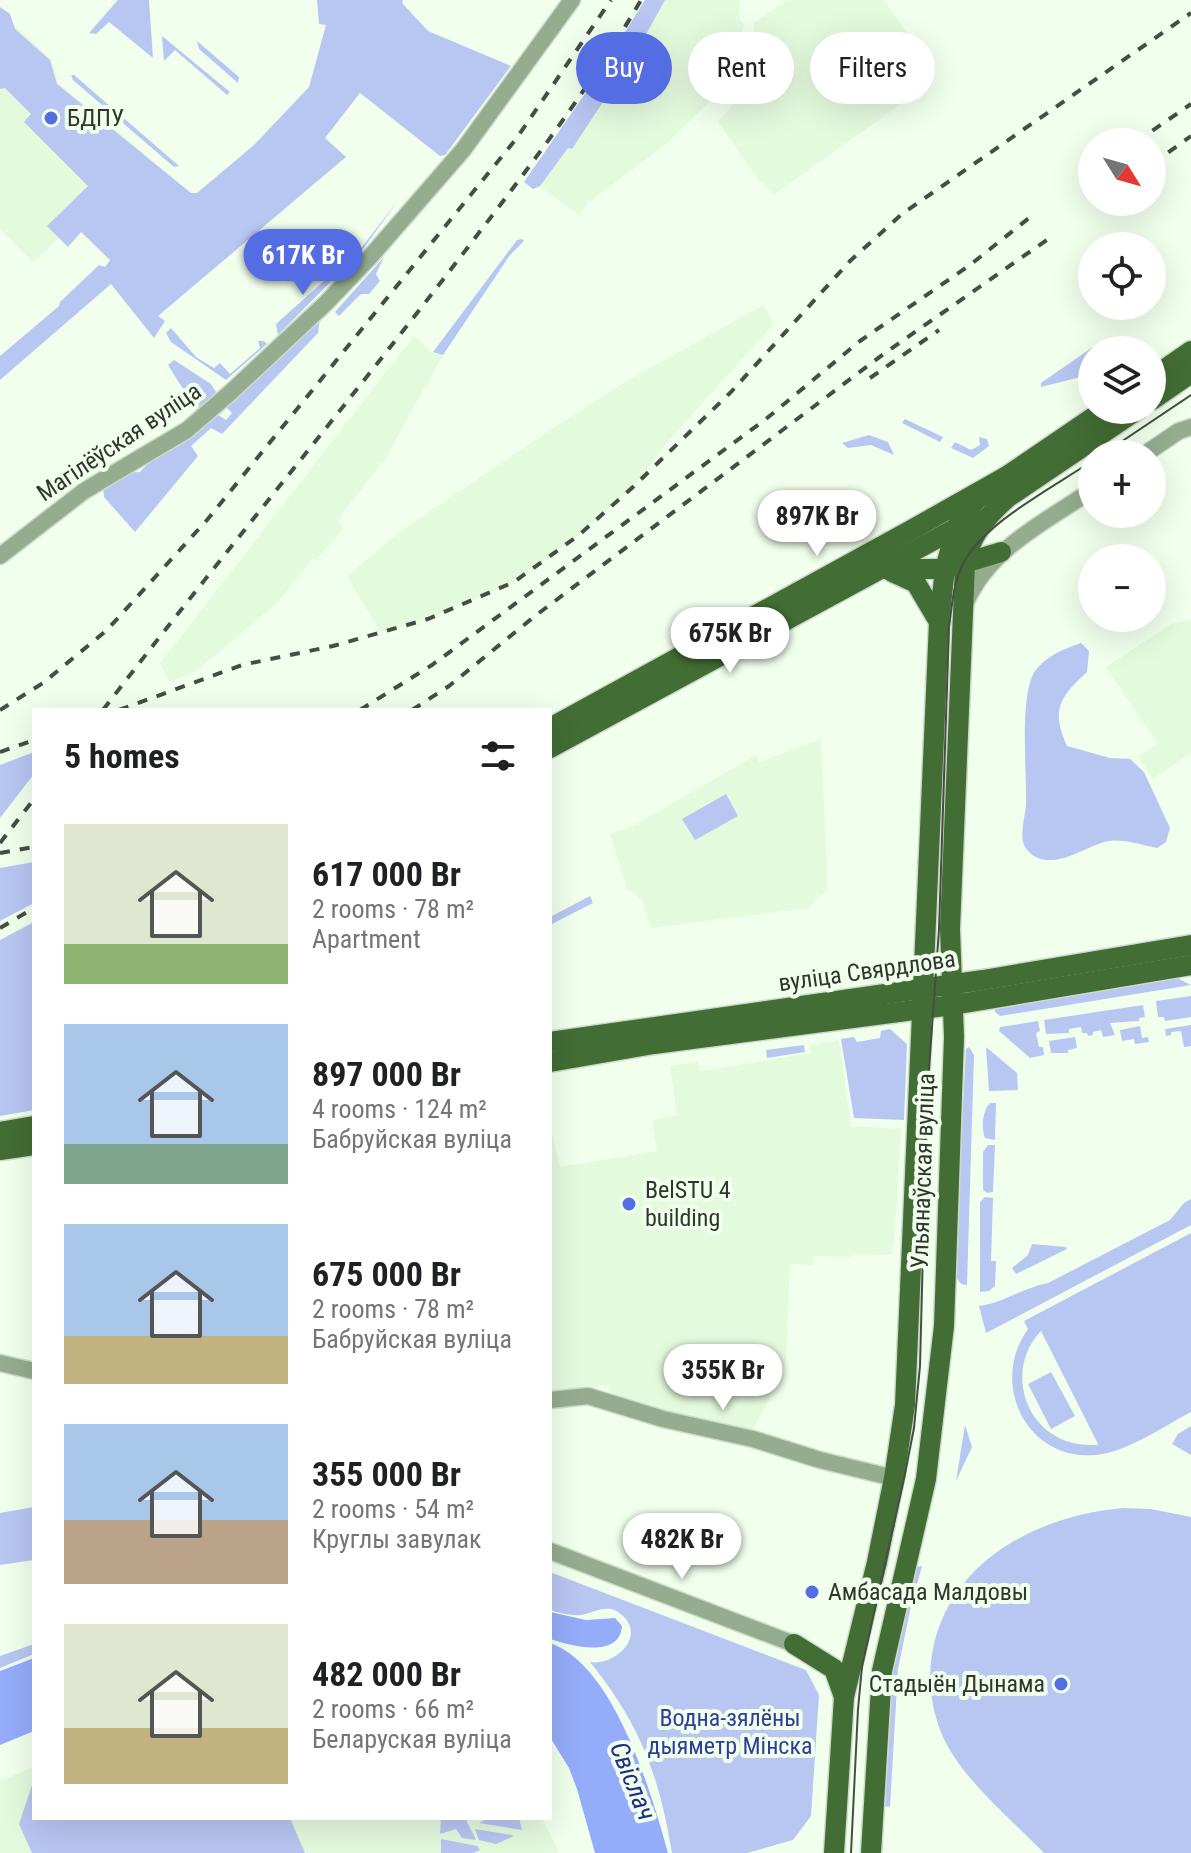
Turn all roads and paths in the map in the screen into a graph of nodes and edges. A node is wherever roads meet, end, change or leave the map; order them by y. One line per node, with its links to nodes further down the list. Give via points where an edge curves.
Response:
1 (572, 0): 15 (street, Магілёўская вуліца, via 463,150 326,303 187,430 84,491)
2 (1191, 351): 3 (main road)
3 (1166, 368)
4 (1191, 373): 5 (main road)
5 (1166, 390)
6 (1083, 424): 10 (main road)
7 (1116, 424): 11 (main road)
8 (1191, 427): 9 (street)
9 (1166, 440)
10 (1007, 476): 13 (main road, via 976,500); 22 (main road)
11 (1006, 499): 13 (main road); 16 (main road, Ульянаўская вуліца, via 980,525)
12 (1078, 500): 14 (street)
13 (956, 528): 16 (main road, Ульянаўская вуліца); 17 (main road)
14 (1001, 552): 16 (main road); 18 (street, via 973,586)
15 (0, 556)
16 (955, 567): 17 (main road); 18 (main road, Ульянаўская вуліца); 19 (main road, Ульянаўская вуліца)
17 (880, 569): 19 (main road, via 916,583); 23 (main road)
18 (962, 611): 21 (main road, Ульянаўская вуліца)
19 (939, 622): 20 (main road, Ульянаўская вуліца)
20 (933, 705): 21 (main road); 27 (main road, Ульянаўская вуліца)
21 (958, 721): 26 (main road, Ульянаўская вуліца)
22 (552, 727)
23 (552, 747)
24 (1191, 945): 26 (main road, вуліца Свярдлова)
25 (1191, 965): 26 (main road, вуліца Свярдлова)
26 (952, 995): 27 (main road, вуліца Свярдлова); 34 (main road, Ульянаўская вуліца)
27 (923, 999): 28 (main road, вуліца Свярдлова); 29 (main road, вуліца Свярдлова); 35 (main road, Ульянаўская вуліца)
28 (552, 1042)
29 (552, 1062)
30 (32, 1126): 31 (main road)
31 (0, 1132)
32 (32, 1145): 33 (main road)
33 (0, 1150)
34 (945, 1258): 35 (main road); 40 (main road, Ульянаўская вуліца, via 944,1326)
35 (913, 1259): 39 (main road, Ульянаўская вуліца, via 905,1405)
36 (0, 1363): 37 (street)
37 (32, 1371)
38 (552, 1400): 39 (street, via 588,1396)
39 (894, 1478): 40 (main road); 42 (main road, Ульянаўская вуліца)
40 (926, 1479): 46 (main road, Ульянаўская вуліца, via 882,1671)
41 (552, 1552): 43 (street)
42 (859, 1636): 43 (main road, via 834,1652); 44 (main road, Ульянаўская вуліца)
43 (794, 1644): 44 (main road, via 834,1669)
44 (844, 1697): 45 (main road, Ульянаўская вуліца)
45 (834, 1853)
46 (871, 1853)

